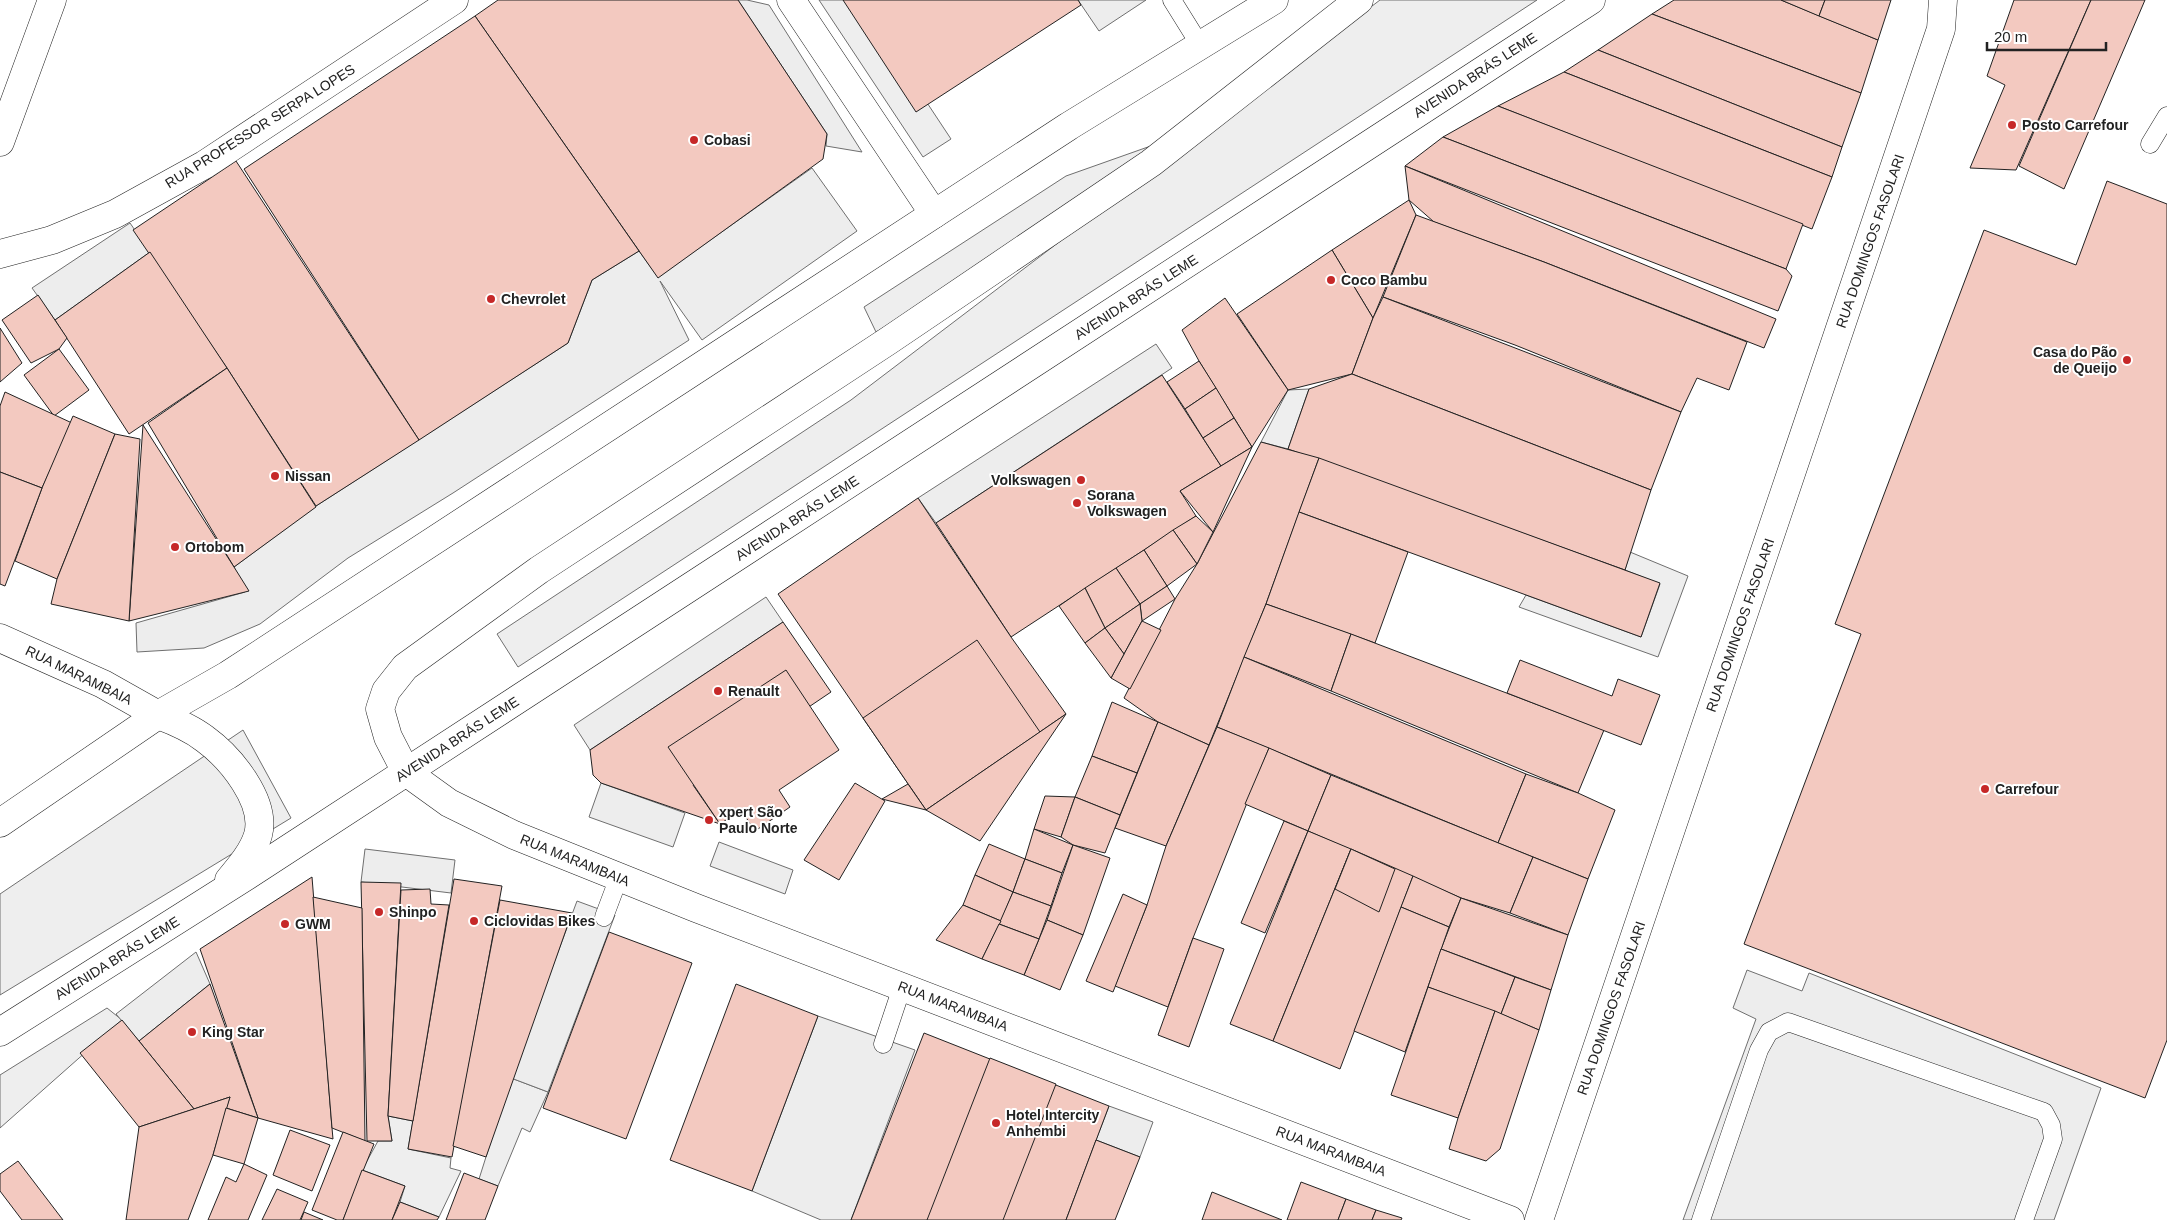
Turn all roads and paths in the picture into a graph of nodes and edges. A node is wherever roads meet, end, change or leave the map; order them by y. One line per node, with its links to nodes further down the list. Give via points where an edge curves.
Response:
1 (52, 0): 13 (main road)
2 (454, 0): 16 (main road, RUA PROFESSOR SERPA LOPES, via 204,165 115,214 52,240)
3 (791, 0): 15 (main road)
4 (1172, 0): 11 (lane)
5 (1274, 0): 11 (main road)
6 (1359, 0): 19 (main road, via 1151,163 888,341 539,570 406,668 386,691 380,709 388,737)
7 (1591, 0): 19 (main road, AVENIDA BRÁS LEME)
8 (1943, 0): 10 (main road, RUA DOMINGOS FASOLARI)
9 (1953, 0): 10 (main road, RUA DOMINGOS FASOLARI)
10 (1941, 29): 28 (main road, RUA DOMINGOS FASOLARI)
11 (1200, 46): 15 (main road)
12 (2167, 116): 14 (lane)
13 (0, 142)
14 (2150, 144)
15 (934, 214): 18 (main road, via 228,675)
16 (0, 254)
17 (0, 638): 18 (main road, RUA MARAMBAIA, via 103,684)
18 (158, 715): 20 (main road); 22 (main road, RUA MARAMBAIA, via 205,739 248,786 256,804 258,835 252,849 224,886)
19 (406, 772): 21 (main road, RUA MARAMBAIA, via 450,803 498,827); 22 (main road, AVENIDA BRÁS LEME)
20 (0, 823)
21 (619, 877): 23 (lane); 24 (main road, RUA MARAMBAIA)
22 (202, 905): 25 (main road, AVENIDA BRÁS LEME)
23 (604, 917)
24 (902, 987): 26 (lane); 27 (main road, RUA MARAMBAIA)
25 (0, 1032)
26 (883, 1044)
27 (1510, 1220)
28 (1539, 1220)
29 (1701, 1220): 30 (lane, via 1759,1050 1770,1032 1788,1022 2044,1112 2053,1138)
30 (2024, 1220)

